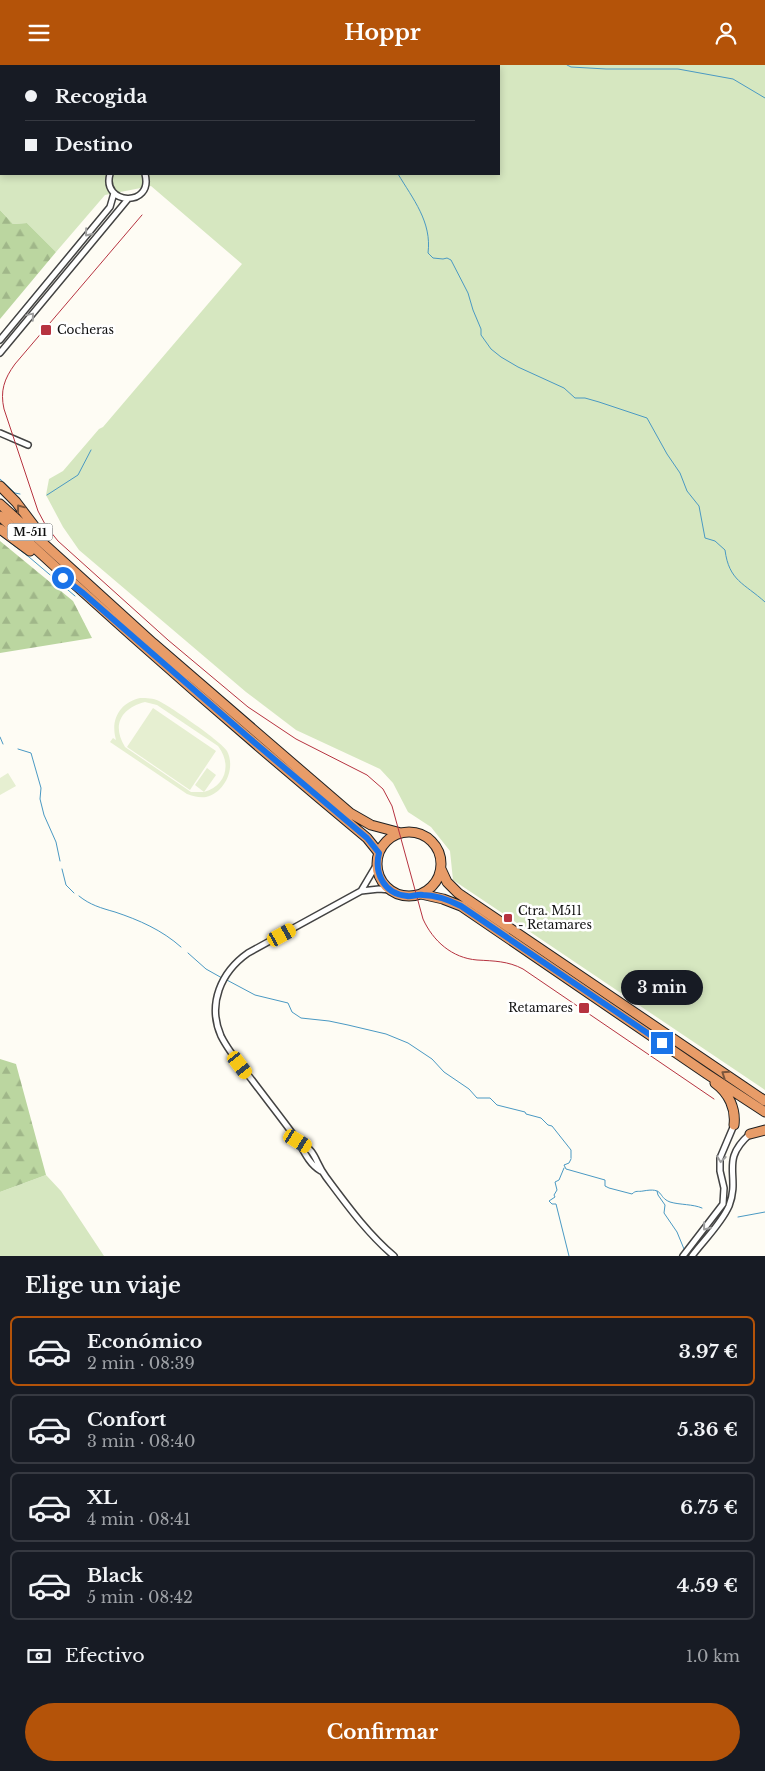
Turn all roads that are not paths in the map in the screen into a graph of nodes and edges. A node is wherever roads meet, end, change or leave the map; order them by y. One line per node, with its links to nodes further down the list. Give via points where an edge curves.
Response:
1 (110, 175): 3 (street, via 109,183)
2 (145, 175): 4 (street, via 143,192)
3 (114, 193): 4 (street); 5 (street, one-way to 5, via 110,207)
4 (128, 199): 6 (street, one-way to 4)
5 (0, 341)
6 (0, 353)
7 (0, 433): 8 (street)
8 (28, 445)
9 (0, 486): 13 (highway, one-way to 9, via 16,501)
10 (0, 504): 13 (highway, M-511)
11 (0, 516): 14 (highway, M-511)
12 (0, 529): 14 (highway)
13 (61, 558): 15 (highway, M-511, via 153,643 350,813 371,825)
14 (83, 593): 16 (highway, M-511, via 367,838)
15 (401, 833): 16 (highway, via 388,840); 18 (highway, M-511, via 417,833 431,840 440,853)
16 (379, 853): 17 (highway)
17 (377, 864): 19 (highway, via 380,878); 20 (street)
18 (441, 869): 21 (highway, via 434,884); 23 (highway, M-511, one-way to 18, via 458,893 447,882)
19 (390, 890): 20 (street); 21 (highway, via 405,896)
20 (361, 891): 28 (street, via 238,960 222,981 215,1017 230,1050 298,1141 313,1152 321,1171 374,1239)
21 (421, 894): 22 (highway, via 461,906)
22 (707, 1074): 24 (highway); 25 (highway, via 732,1103)
23 (765, 1101)
24 (765, 1112)
25 (734, 1125): 29 (street, one-way to 29, via 720,1158 723,1205)
26 (765, 1130): 27 (highway)
27 (750, 1134): 30 (street, via 736,1149 732,1160 733,1187 728,1207)
28 (394, 1256)
29 (683, 1256)
30 (692, 1256)

